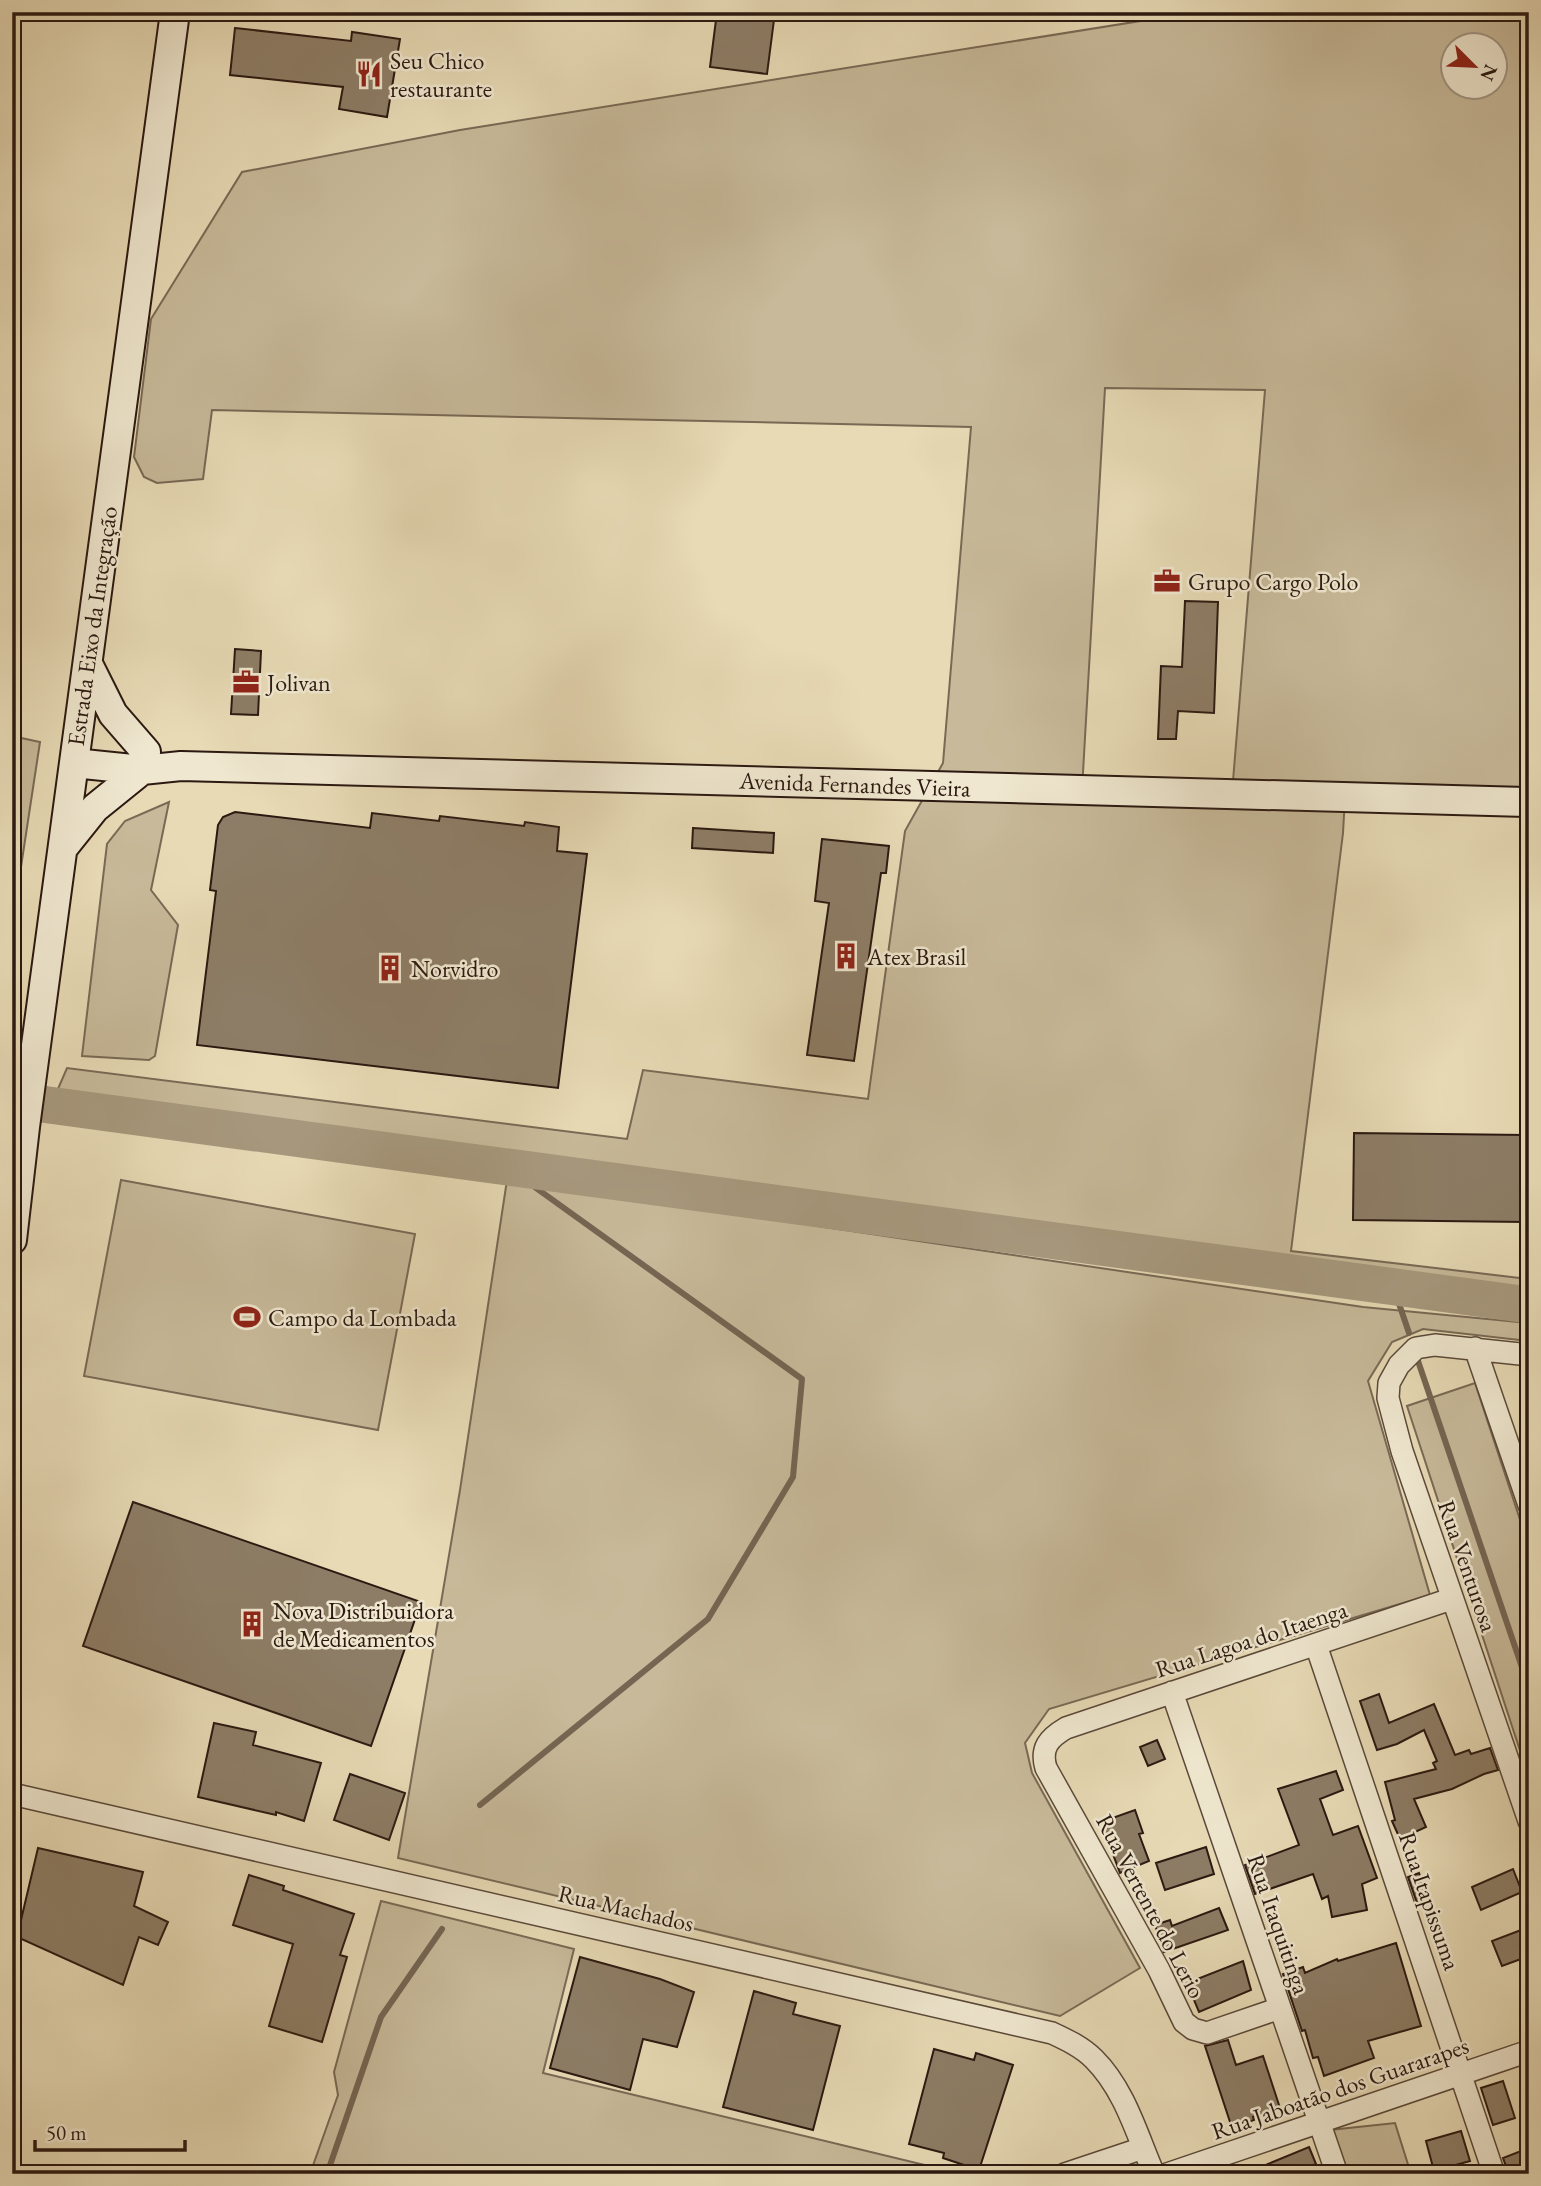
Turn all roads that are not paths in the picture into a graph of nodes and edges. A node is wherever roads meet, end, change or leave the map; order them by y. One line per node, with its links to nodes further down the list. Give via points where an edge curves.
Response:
1 (175, 12): 2 (main road, Estrada Eixo da Integração)
2 (88, 664): 3 (main road, Estrada Eixo da Integração); 4 (main road, via 113,715)
3 (75, 753): 4 (main road, Avenida Fernandes Vieira); 6 (main road, Estrada Eixo da Integração)
4 (144, 761): 5 (main road, Avenida Fernandes Vieira, via 181,766); 6 (main road, via 95,808)
5 (1529, 802)
6 (63, 848): 7 (main road, Estrada Eixo da Integração)
7 (13, 1235)
8 (1475, 1348): 9 (street); 10 (street); 11 (street, Rua Venturosa, via 1416,1348 1399,1365 1388,1398)
9 (1529, 1355)
10 (1529, 1505)
11 (1451, 1599): 12 (street, Rua Lagoa do Itaenga); 16 (street, Rua Venturosa)
12 (1316, 1646): 13 (street, Rua Lagoa do Itaenga); 19 (street, Rua Itapissuma)
13 (1172, 1692): 14 (street, Rua Lagoa do Itaenga); 17 (street, Rua Itaquitinga)
14 (1066, 1728): 17 (street, Rua Vertente do Lerio, via 1044,1748 1046,1768 1184,2022 1207,2033)
15 (12, 1794): 21 (street, Rua Machados, via 1052,2033 1086,2052 1108,2075)
16 (1529, 1821)
17 (1280, 2008): 20 (street, Rua Itaquitinga)
18 (1529, 2052): 19 (street, Rua Jaboatão dos Guararapes)
19 (1461, 2074): 20 (street, Rua Jaboatão dos Guararapes); 26 (street, Rua Itapissuma)
20 (1319, 2122): 24 (street, Rua Jaboatão dos Guararapes); 25 (street, Rua Itaquitinga)
21 (1143, 2148): 22 (street); 23 (street, Rua Machados)
22 (1065, 2174)
23 (1154, 2174)
24 (1167, 2174)
25 (1336, 2174)
26 (1494, 2174)

